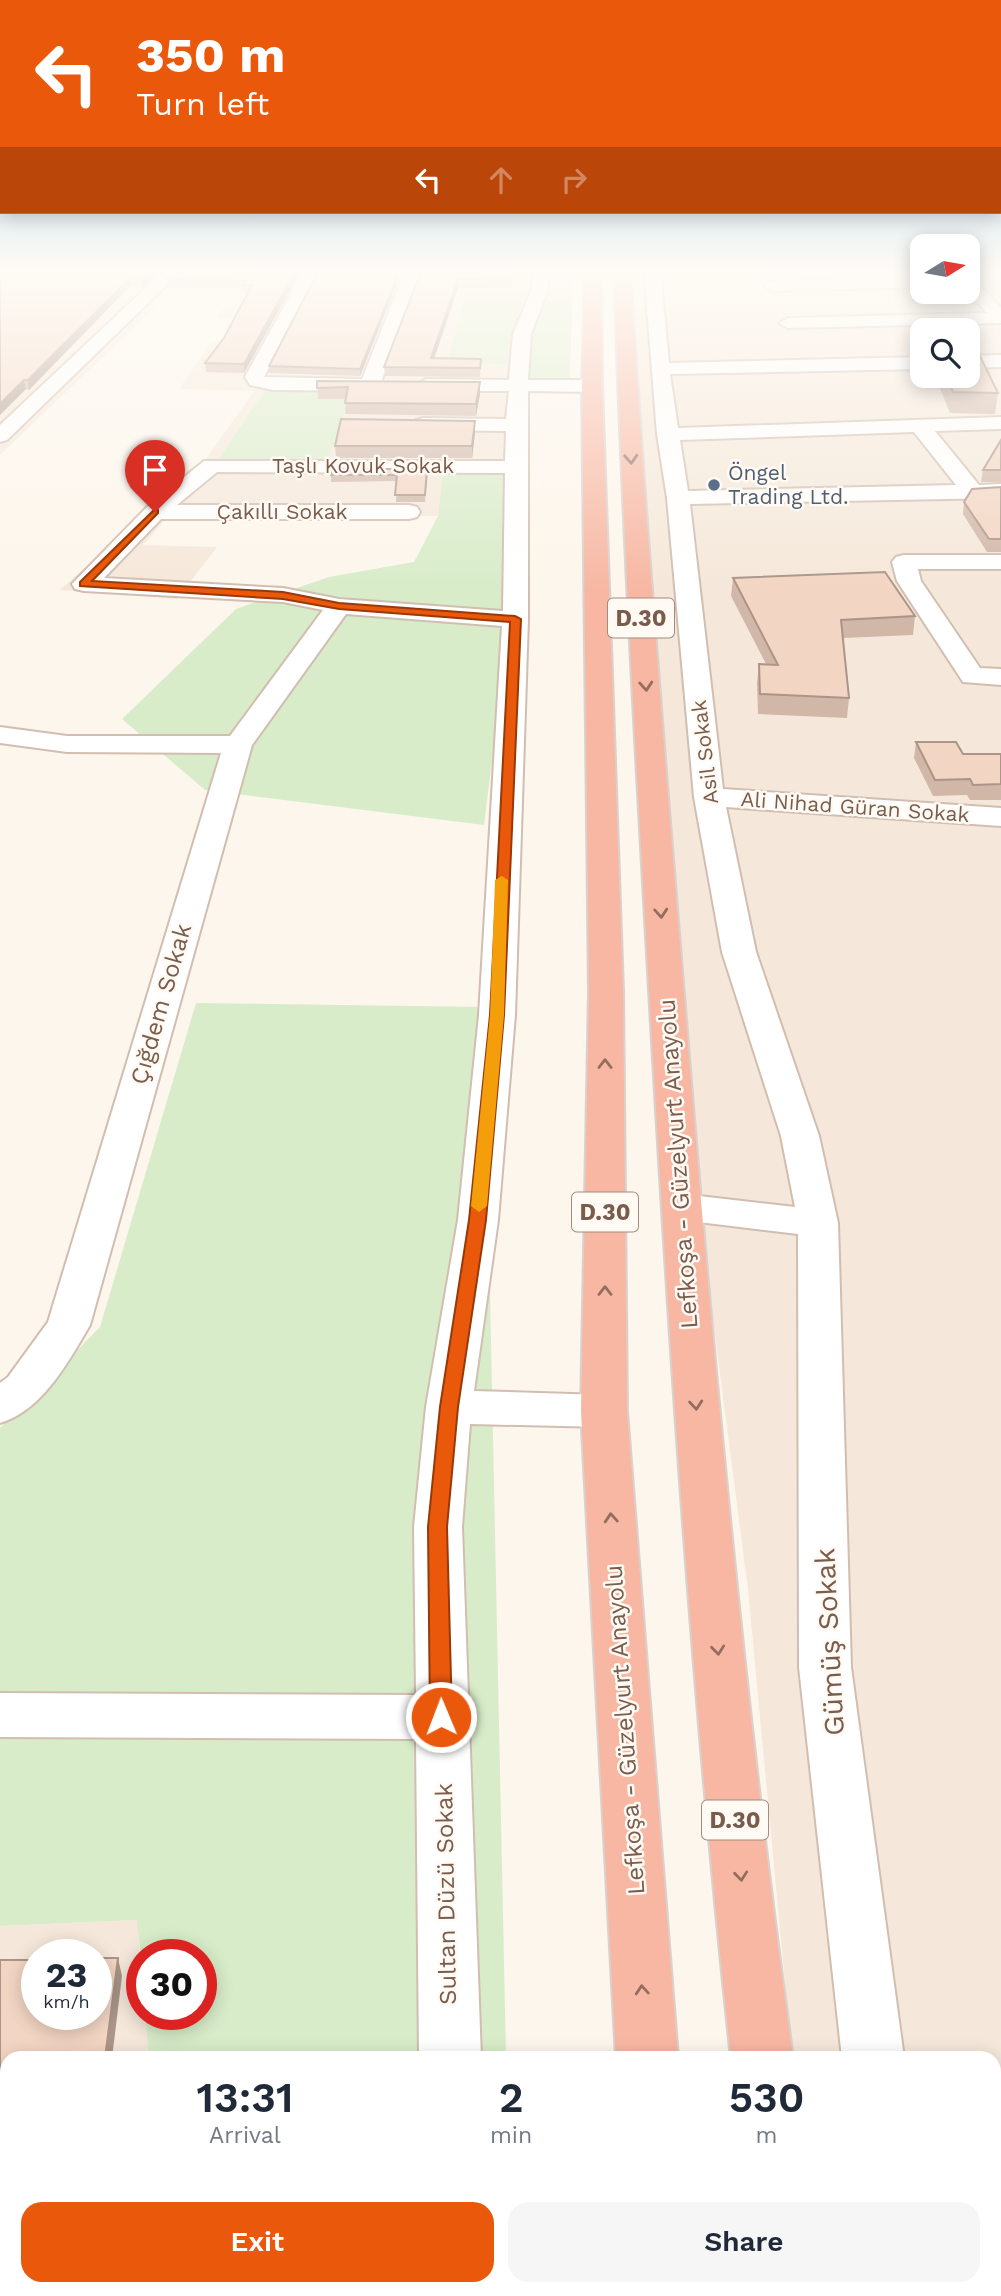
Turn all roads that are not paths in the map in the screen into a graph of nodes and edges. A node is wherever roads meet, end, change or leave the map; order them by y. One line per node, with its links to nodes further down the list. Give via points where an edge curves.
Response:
1 (63, 376): 16 (street)
2 (254, 376): 8 (street, via 273,384)
3 (372, 376): 8 (street)
4 (520, 376): 9 (street, Sultan Düzü Sokak)
5 (592, 376): 10 (highway, Lefkoşa - Güzelyurt Anayolu / D.30)
6 (628, 376): 31 (highway, Lefkoşa - Güzelyurt Anayolu / D.30, one-way to 31)
7 (661, 376): 15 (street, Asil Sokak)
8 (369, 385): 9 (street)
9 (519, 386): 10 (street); 13 (street, Sultan Düzü Sokak)
10 (592, 386): 35 (highway, Lefkoşa - Güzelyurt Anayolu / D.30, one-way to 10, via 606,991)
11 (410, 424): 13 (street)
12 (1001, 424): 14 (street)
13 (516, 425): 17 (street, Sultan Düzü Sokak)
14 (921, 427): 15 (street); 18 (street)
15 (667, 434): 20 (street, Asil Sokak)
16 (0, 436)
17 (514, 467): 21 (street, Taşlı Kovuk Sokak, via 212,466); 25 (street, Sultan Düzü Sokak)
18 (972, 491): 19 (street); 20 (street)
19 (1001, 491)
20 (678, 498): 29 (street, Asil Sokak)
21 (155, 512): 22 (street, Çakıllı Sokak); 24 (street, via 84,584 283,596)
22 (409, 512)
23 (1001, 562): 26 (street, via 904,562 909,581 972,676)
24 (339, 606): 25 (street); 28 (street, Çığdem Sokak)
25 (515, 619): 34 (street, Sultan Düzü Sokak, via 497,1015 478,1220)
26 (1001, 677)
27 (0, 735): 28 (street, via 67,744)
28 (238, 745): 33 (street, Çığdem Sokak, via 69,1325 24,1388)
29 (709, 797): 30 (street, Ali Nihad Güran Sokak); 32 (street, Asil Sokak, via 739,952 800,1136)
30 (1001, 817)
31 (682, 1207): 32 (street); 40 (highway, Lefkoşa - Güzelyurt Anayolu / D.30, one-way to 40, via 711,1582)
32 (818, 1223): 41 (street, Gümüş Sokak, via 825,1667)
33 (0, 1407)
34 (449, 1407): 35 (street); 37 (street, Sultan Düzü Sokak, via 438,1527)
35 (604, 1411): 39 (highway, Lefkoşa - Güzelyurt Anayolu / D.30, one-way to 35)
36 (0, 1715): 37 (street)
37 (441, 1717): 38 (street, Sultan Düzü Sokak)
38 (450, 2051)
39 (647, 2051)
40 (761, 2051)
41 (872, 2051)

